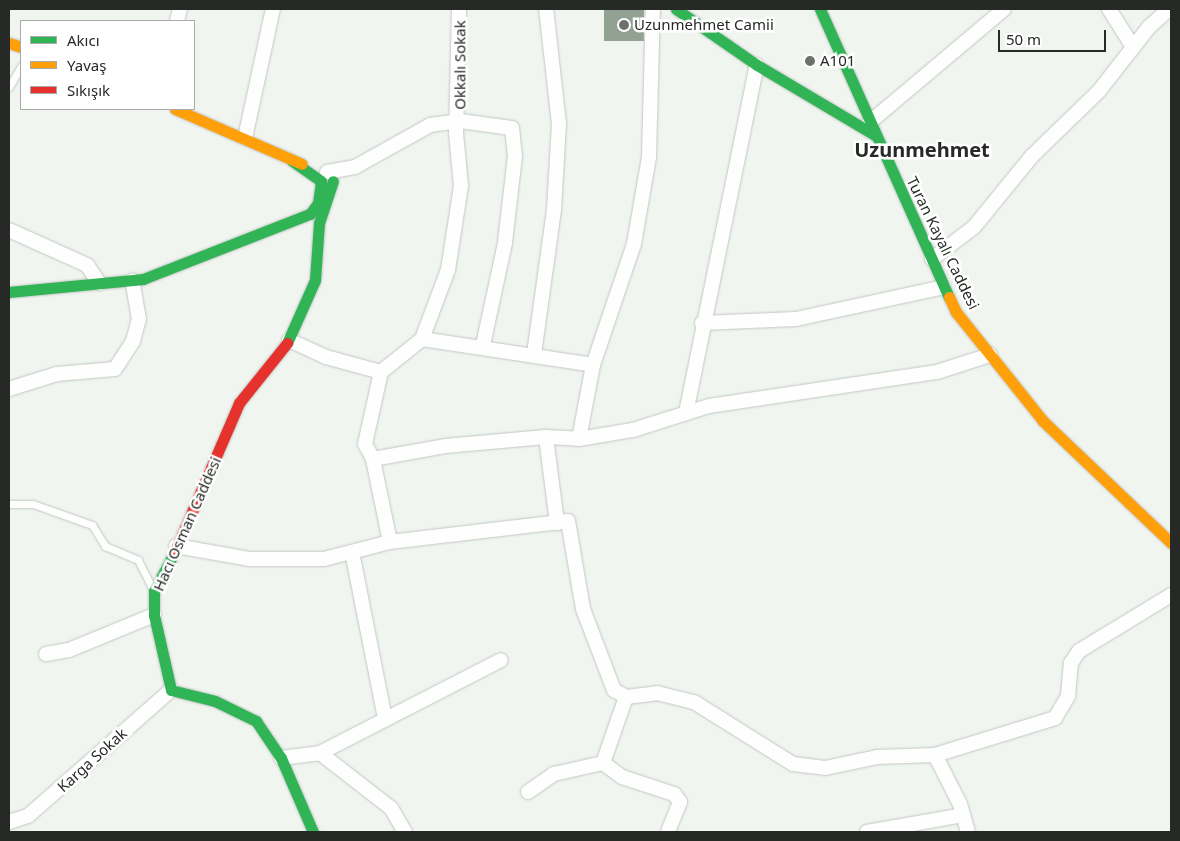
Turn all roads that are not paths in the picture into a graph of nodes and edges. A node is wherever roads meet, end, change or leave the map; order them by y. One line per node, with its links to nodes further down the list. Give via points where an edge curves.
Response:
1 (273, 9): 17 (street)
2 (459, 9): 15 (street, Okkalı Sokak)
3 (546, 9): 30 (street, via 559,124 554,210)
4 (653, 9): 32 (street, via 649,157 634,244)
5 (676, 9): 11 (street)
6 (820, 9): 16 (street, Turan Kayalı Caddesi)
7 (1004, 9): 16 (street)
8 (1110, 9): 10 (street)
9 (1169, 9): 10 (street)
10 (1133, 47): 21 (street, via 1099,92 1032,156 974,227)
11 (757, 65): 16 (street); 26 (street)
12 (20, 68): 13 (lane)
13 (9, 87)
14 (177, 110): 17 (street)
15 (460, 121): 18 (street, via 430,125 355,167); 27 (street, via 456,133 461,186 448,270); 29 (street, via 512,128 513,137 505,243)
16 (872, 129): 21 (street, Turan Kayalı Caddesi)
17 (245, 138): 18 (street)
18 (327, 178): 19 (street, Hacı Osman Caddesi)
19 (314, 218): 22 (street); 28 (street, Hacı Osman Caddesi, via 315,280)
20 (9, 230): 23 (street, via 88,265)
21 (932, 259): 24 (street, Turan Kayalı Caddesi)
22 (132, 281): 23 (street); 34 (street, via 139,319 133,341 115,369 57,374)
23 (99, 283): 25 (street)
24 (944, 287): 26 (street, via 796,319); 31 (street, Turan Kayalı Caddesi, via 956,312)
25 (9, 292)
26 (702, 323): 35 (street)
27 (422, 339): 29 (street); 33 (street)
28 (288, 340): 33 (street, via 326,357); 43 (street, Hacı Osman Caddesi, via 239,403 198,506)
29 (483, 345): 30 (street)
30 (534, 354): 32 (street)
31 (990, 355): 35 (street, via 937,372); 42 (street, Turan Kayalı Caddesi, via 1043,421)
32 (592, 365): 37 (street)
33 (381, 372): 38 (street, via 365,444)
34 (9, 390)
35 (686, 413): 37 (street, via 634,430)
36 (546, 437): 37 (street); 38 (street, via 445,446); 40 (street)
37 (579, 440)
38 (373, 459): 41 (street)
39 (9, 504): 45 (lane, via 33,504 92,525 105,546 143,565)
40 (558, 522): 41 (street); 51 (street, via 568,520 583,609 599,657 614,690)
41 (390, 542): 44 (street)
42 (1171, 544)
43 (176, 546): 44 (street, via 249,559 324,560); 45 (street, Hacı Osman Caddesi)
44 (352, 552): 52 (street)
45 (154, 591): 47 (street, Hacı Osman Caddesi)
46 (1171, 595): 54 (street, via 1079,651 1071,663 1068,696 1055,718)
47 (154, 615): 48 (street, via 68,650); 50 (street, Hacı Osman Caddesi)
48 (46, 654)
49 (501, 660): 52 (street)
50 (171, 690): 55 (street, via 215,702 256,721); 59 (street, Karga Sokak, via 28,816)
51 (626, 697): 54 (street, via 657,693 694,702 793,764 825,768 877,757); 56 (street)
52 (385, 719): 53 (street)
53 (320, 753): 55 (street); 61 (street, via 391,808)
54 (935, 755): 58 (street)
55 (281, 758): 60 (street)
56 (603, 763): 57 (street, via 554,774); 62 (street, via 622,777 674,794 680,802)
57 (528, 792)
58 (963, 814): 63 (street); 64 (street)
59 (9, 822)
60 (314, 832)
61 (405, 832)
62 (668, 832)
63 (867, 832)
64 (968, 832)

